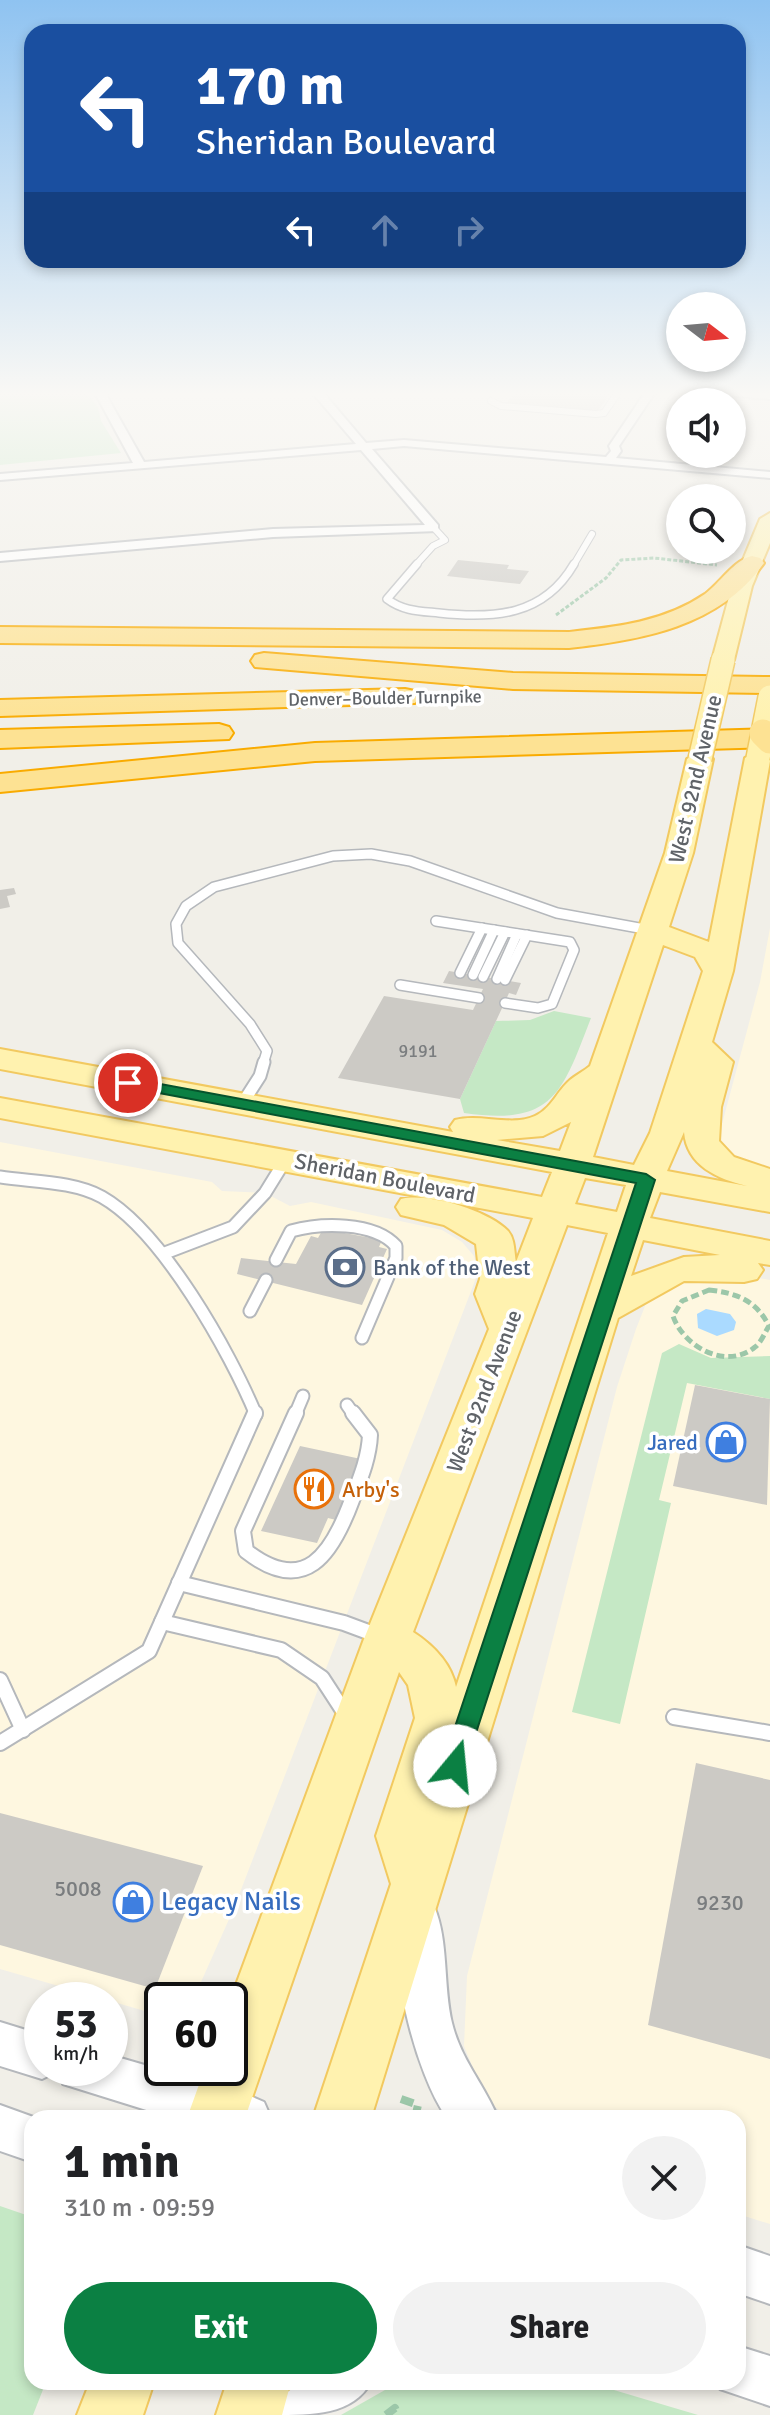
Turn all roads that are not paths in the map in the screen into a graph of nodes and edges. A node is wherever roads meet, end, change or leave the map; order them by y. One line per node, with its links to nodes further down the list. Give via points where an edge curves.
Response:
1 (414, 504): 3 (street)
2 (770, 519): 6 (main road, West 92nd Avenue)
3 (434, 528): 4 (lane, via 445,540 433,546 387,599 400,609 508,616 529,611 559,586); 5 (street, via 273,533)
4 (592, 534)
5 (0, 557)
6 (752, 563): 7 (highway, via 728,590 697,612 640,630 577,639); 21 (main road, West 92nd Avenue, bridge, via 738,600 679,853)
7 (0, 636): 8 (highway, via 433,676)
8 (770, 686): 11 (highway, Denver–Boulder Turnpike)
9 (770, 697): 10 (highway); 15 (main road, bridge)
10 (459, 704)
11 (0, 708)
12 (679, 713): 15 (highway)
13 (0, 716): 14 (highway, via 422,712)
14 (0, 730)
15 (767, 733): 16 (highway, Denver–Boulder Turnpike); 17 (highway, via 330,751); 24 (main road)
16 (0, 739)
17 (0, 783)
18 (436, 921): 19 (lane)
19 (482, 928): 20 (lane); 25 (lane)
20 (494, 930): 22 (lane); 22 (lane, via 478,976)
21 (653, 931): 24 (main road, via 706,951); 32 (main road, West 92nd Avenue); 33 (lane, via 557,913 410,861 371,854 333,856 214,887 186,906 176,924 178,943 250,1024 267,1051 260,1076)
22 (505, 932): 23 (lane)
23 (522, 934): 26 (lane); 29 (lane, via 570,942 574,950 552,1004 538,1008)
24 (718, 971): 30 (main road)
25 (460, 973)
26 (501, 980)
27 (400, 985): 28 (lane)
28 (472, 993)
29 (505, 1003)
30 (695, 1044): 39 (main road); 40 (main road, via 717,1062 699,1122 707,1151 722,1165)
31 (0, 1059): 33 (main road)
32 (607, 1070): 35 (main road, via 580,1088 563,1112 543,1126 500,1130 384,1111); 37 (main road, West 92nd Avenue)
33 (242, 1104): 35 (main road)
34 (0, 1108): 36 (main road, Sheridan Boulevard)
35 (327, 1118): 37 (main road)
36 (286, 1159): 42 (main road, Sheridan Boulevard); 44 (lane, via 265,1193 233,1227); 51 (main road, via 304,1188 455,1216 494,1238 499,1279 494,1294)
37 (572, 1166): 39 (main road); 42 (main road, West 92nd Avenue)
38 (0, 1177): 44 (lane, via 100,1195 136,1221)
39 (646, 1180): 41 (main road); 43 (main road)
40 (770, 1180)
41 (770, 1201)
42 (553, 1211): 43 (main road, Sheridan Boulevard); 51 (main road, West 92nd Avenue)
43 (630, 1227): 45 (main road, Sheridan Boulevard); 49 (main road)
44 (165, 1253): 55 (lane, via 256,1414)
45 (770, 1253)
46 (276, 1260): 52 (lane, via 291,1231 303,1227 324,1225 390,1239 396,1258)
47 (770, 1274): 49 (main road, via 703,1264 672,1270)
48 (266, 1280): 50 (lane)
49 (602, 1310): 64 (main road)
50 (250, 1311)
51 (508, 1329): 57 (main road, West 92nd Avenue)
52 (362, 1338)
53 (303, 1396): 54 (lane, via 243,1531 246,1551 281,1569 305,1569 327,1554 369,1452 370,1435)
54 (347, 1405)
55 (179, 1583): 56 (lane); 57 (lane, via 344,1623)
56 (162, 1622): 60 (lane, via 281,1650 322,1678); 61 (lane, via 149,1651)
57 (387, 1639): 60 (main road, West 92nd Avenue); 64 (main road, via 415,1657 431,1680 439,1718 402,1836)
58 (0, 1680): 61 (lane)
59 (674, 1717): 62 (lane)
60 (355, 1729): 69 (main road, West 92nd Avenue)
61 (23, 1730): 63 (lane)
62 (770, 1733)
63 (0, 1743)
64 (417, 1883): 70 (main road); 71 (street, via 423,1998 453,2092)
65 (0, 2044): 66 (street)
66 (24, 2051)
67 (128, 2083): 68 (street)
68 (212, 2110)
69 (230, 2110)
70 (345, 2110)
71 (468, 2110)
72 (0, 2128): 73 (street)
73 (24, 2136)
74 (746, 2272): 75 (street)
75 (770, 2280)
76 (746, 2374): 77 (street)
77 (770, 2381)
78 (119, 2390): 81 (main road)
79 (257, 2390): 82 (main road)
80 (334, 2390): 83 (street)
81 (110, 2415)
82 (249, 2415)
83 (298, 2415)

